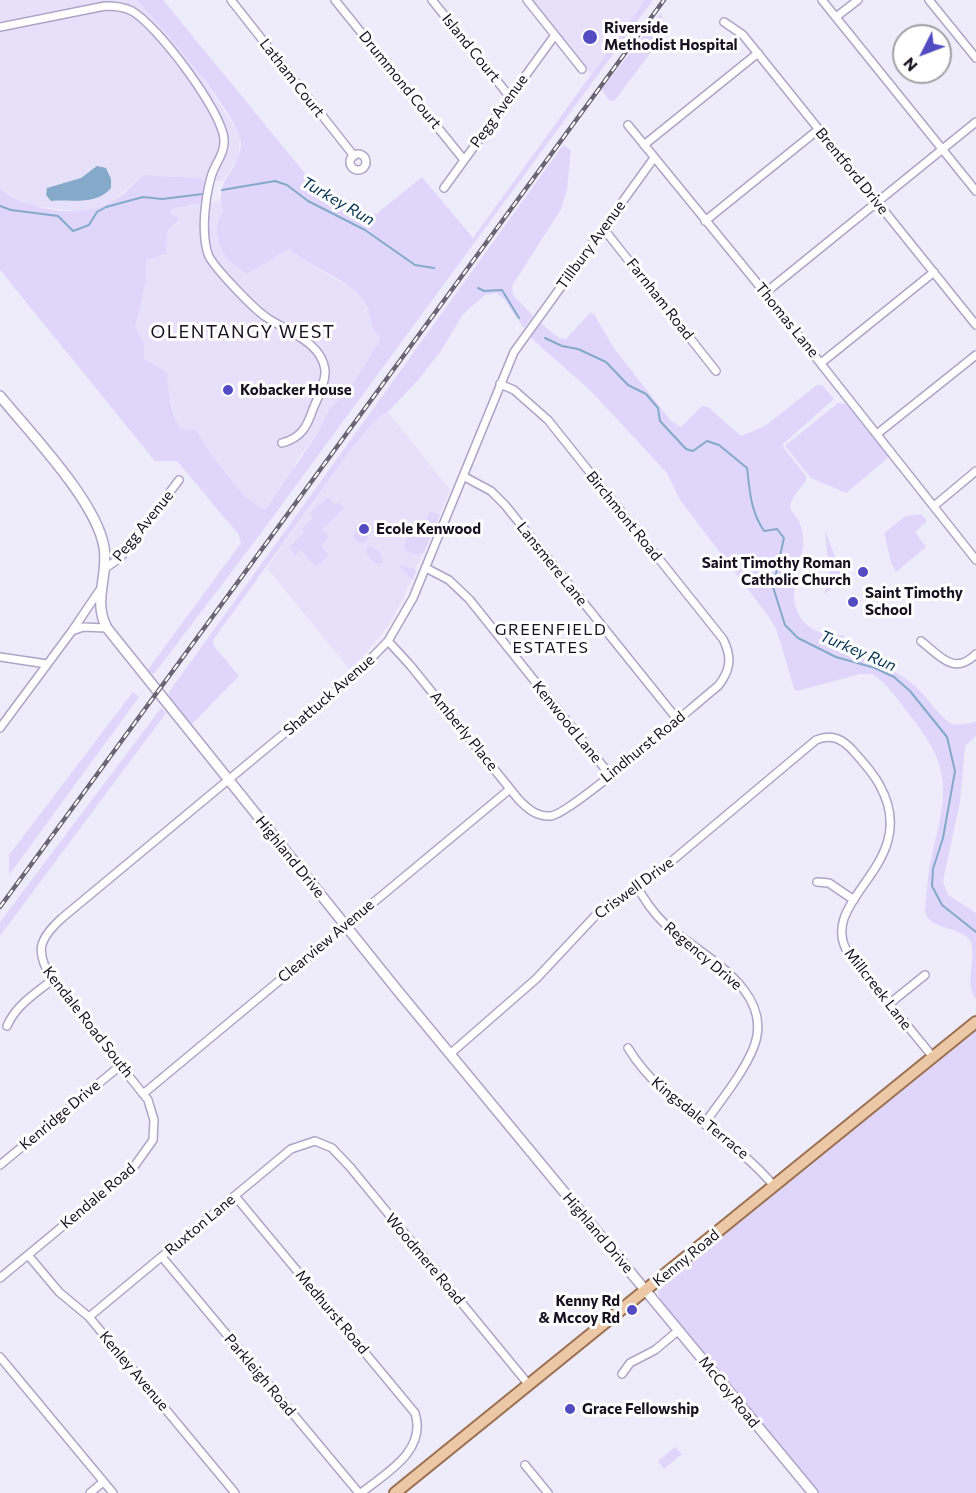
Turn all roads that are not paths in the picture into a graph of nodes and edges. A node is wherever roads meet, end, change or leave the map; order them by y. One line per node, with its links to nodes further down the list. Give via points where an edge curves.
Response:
1 (231, 0): 21 (street, Latham Court)
2 (335, 0): 23 (street, Drummond Court)
3 (432, 0): 15 (street, Island Court)
4 (528, 0): 11 (street)
5 (822, 0): 8 (street)
6 (858, 0): 8 (street)
7 (929, 0): 13 (street)
8 (836, 17): 20 (street)
9 (724, 22): 12 (street, Brentford Drive, via 743,35)
10 (0, 27): 39 (street, via 105,6 121,7 147,23 193,78 224,135 223,151 211,177 204,234 208,255 262,314 310,345 324,365 323,384 304,429 298,437)
11 (555, 35): 14 (street); 15 (street, Pegg Avenue)
12 (758, 53): 18 (street, Brentford Drive); 19 (street)
13 (976, 58)
14 (582, 69)
15 (510, 97): 23 (street, Pegg Avenue)
16 (976, 122): 20 (street)
17 (628, 125): 19 (street, Thomas Lane)
18 (819, 129): 26 (street, Brentford Drive); 27 (street)
19 (644, 145): 22 (street, Thomas Lane)
20 (943, 150): 25 (street); 26 (street)
21 (354, 156)
22 (654, 158): 27 (street, Thomas Lane); 28 (street, Tillbury Avenue)
23 (464, 160): 24 (street, Pegg Avenue)
24 (444, 188)
25 (976, 191)
26 (878, 202): 29 (street, Brentford Drive); 30 (street)
27 (705, 221): 30 (street, Thomas Lane)
28 (603, 228): 32 (street, Tillbury Avenue); 35 (street, Farnham Road)
29 (934, 272): 31 (street, Brentford Drive); 34 (street)
30 (765, 293): 34 (street, Thomas Lane)
31 (976, 324)
32 (528, 332): 36 (street, Shattuck Avenue)
33 (976, 355): 38 (street)
34 (821, 363): 38 (street, Thomas Lane)
35 (716, 371)
36 (500, 384): 41 (street, Shattuck Avenue); 54 (street, Birchmont Road, via 514,390 548,420 723,639)
37 (0, 396): 46 (street, Highland Drive, via 94,518 104,549)
38 (878, 434): 43 (street, Thomas Lane)
39 (282, 443)
40 (976, 471): 43 (street)
41 (464, 476): 45 (street, Shattuck Avenue); 56 (street, Lansmere Lane, via 491,491 505,505)
42 (179, 480): 46 (street, Pegg Avenue, via 120,558)
43 (934, 506): 44 (street, Thomas Lane)
44 (976, 560)
45 (426, 568): 50 (street, Shattuck Avenue); 59 (street, Kenwood Lane, via 449,580 469,599)
46 (104, 569): 47 (street, Highland Drive)
47 (99, 591): 48 (street, Highland Drive, via 100,611); 49 (street)
48 (107, 628): 49 (street, via 83,627); 60 (street, Highland Drive)
49 (72, 631): 55 (street)
50 (388, 641): 60 (street, Shattuck Avenue, via 357,673); 61 (street, Amberly Place)
51 (921, 641): 52 (street, via 954,664 964,664)
52 (976, 654)
53 (0, 657): 55 (street)
54 (730, 663): 56 (street, Lindhurst Road, via 718,686)
55 (47, 664): 57 (street)
56 (677, 719): 59 (street, Lindhurst Road)
57 (0, 728)
58 (830, 736): 64 (street, Criswell Drive, via 816,740); 65 (street, Millcreek Lane, via 850,747 876,780 890,824 880,864)
59 (610, 775): 62 (street, Lindhurst Road, via 566,810)
60 (228, 780): 66 (street, Highland Drive); 67 (street, Shattuck Avenue, via 62,918 49,930)
61 (510, 789): 62 (street, Amberly Place, via 529,810); 66 (street, Clearview Avenue)
62 (543, 815)
63 (817, 882): 65 (street, via 829,883)
64 (637, 887): 74 (street, Criswell Drive, via 596,915 536,979); 78 (street, Regency Drive, via 664,923 734,979 753,1004 757,1019 753,1049)
65 (854, 900): 70 (street, Millcreek Lane, via 842,919 842,942)
66 (345, 926): 74 (street, Highland Drive); 77 (street, Clearview Avenue)
67 (41, 947): 69 (street, Kendale Road South, via 43,965)
68 (925, 975): 70 (street)
69 (52, 980): 72 (street, via 12,1014); 76 (street, Kendale Road South)
70 (889, 1004): 75 (street, Millcreek Lane)
71 (976, 1022): 75 (main road, Kenny Road)
72 (7, 1026)
73 (628, 1048): 78 (street, Kingsdale Terrace, via 661,1089)
74 (450, 1054): 86 (street, Highland Drive)
75 (933, 1057): 81 (main road, Kenny Road)
76 (121, 1065): 77 (street, Kendale Road South); 80 (street, Kenridge Drive)
77 (143, 1094): 83 (street, Kendale Road, via 154,1120 148,1150 133,1168)
78 (705, 1123): 81 (street, Kingsdale Terrace)
79 (315, 1141): 82 (street, Ruxton Lane, via 291,1149); 91 (street, Woodmere Road, via 332,1148 350,1167)
80 (0, 1165)
81 (774, 1186): 86 (main road, Kenny Road)
82 (236, 1196): 84 (street, Ruxton Lane); 97 (street, Medhurst Road, via 411,1407 417,1420 418,1434 405,1456)
83 (28, 1255): 85 (street, Kendale Road); 87 (street, Kenley Avenue, via 59,1292)
84 (162, 1257): 87 (street, Ruxton Lane); 97 (street, Parkleigh Road)
85 (0, 1278)
86 (646, 1290): 88 (street, McCoy Road); 91 (main road, Kenny Road)
87 (89, 1317): 96 (street, Kenley Avenue)
88 (679, 1330): 90 (street, via 655,1350 630,1363); 100 (street, McCoy Road)
89 (0, 1357): 93 (street)
90 (622, 1374)
91 (529, 1385): 98 (main road, Kenny Road)
92 (525, 1465): 99 (street)
93 (103, 1482): 94 (street); 95 (street)
94 (90, 1493)
95 (113, 1493)
96 (235, 1493)
97 (360, 1493)
98 (395, 1493)
99 (548, 1493)
100 (813, 1493)

